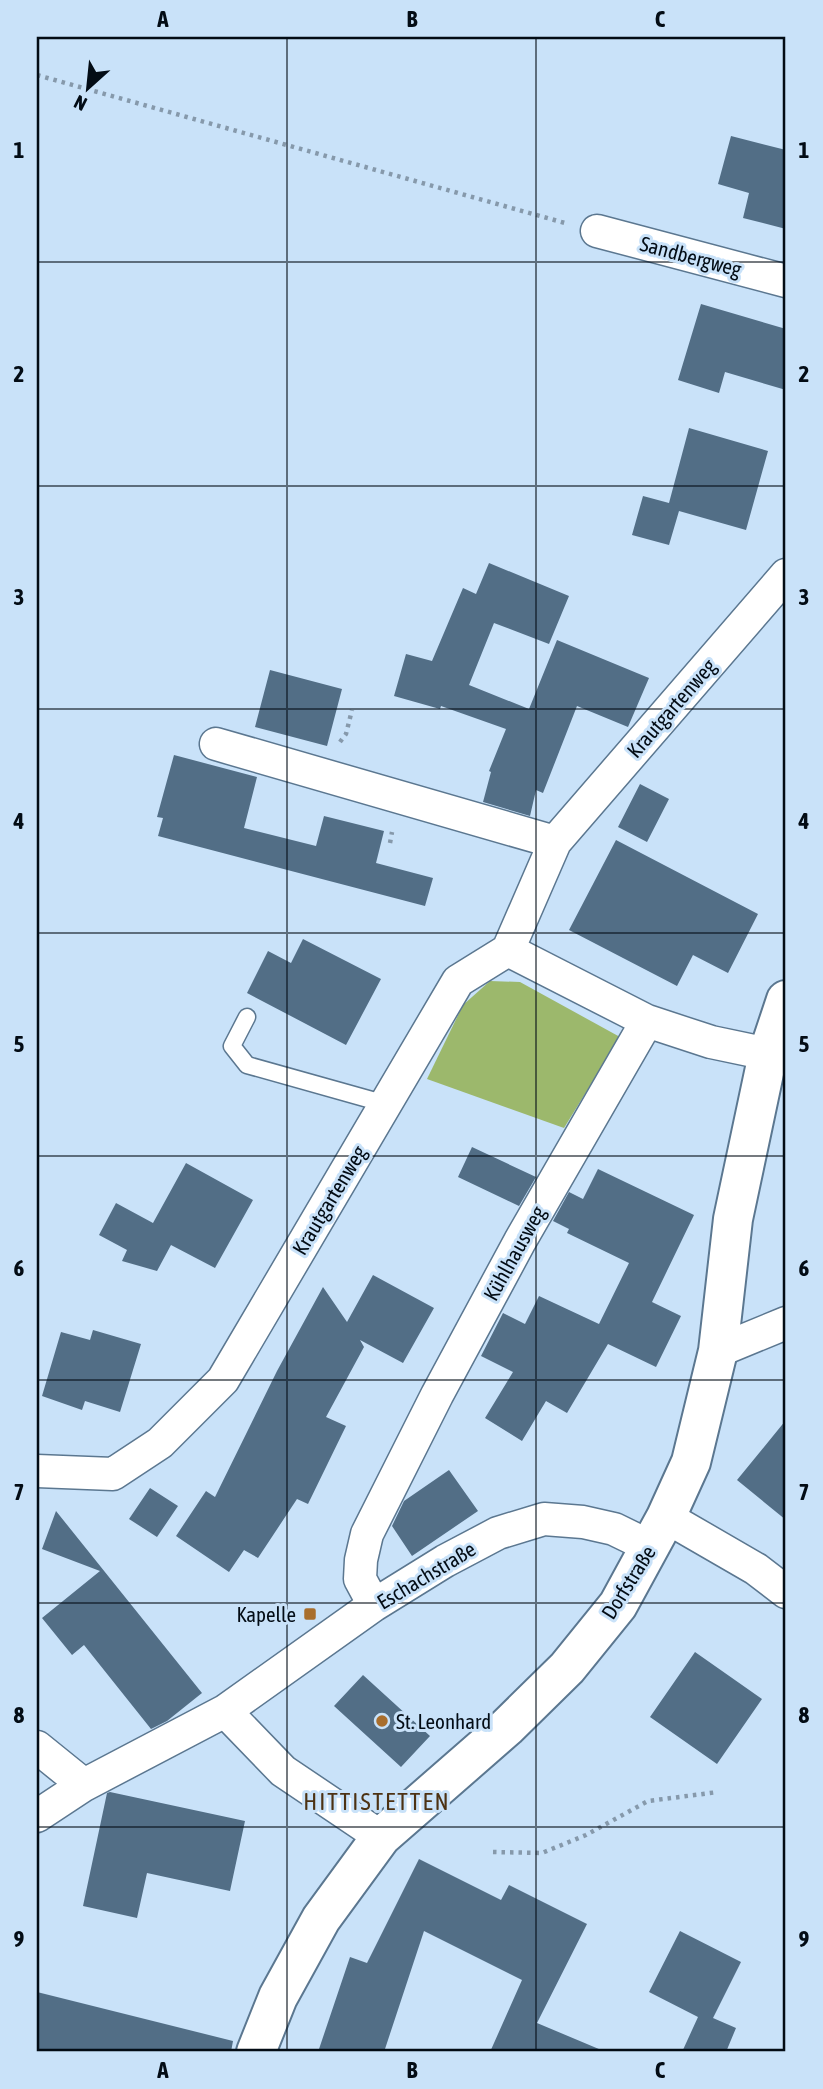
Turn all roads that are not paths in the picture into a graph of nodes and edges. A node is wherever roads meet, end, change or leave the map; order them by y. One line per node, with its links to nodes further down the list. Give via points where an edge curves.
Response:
1 (597, 231): 2 (street, Sandbergweg)
2 (786, 281)
3 (786, 575): 5 (street, Krautgartenweg)
4 (216, 744): 5 (street)
5 (555, 842): 6 (street, Krautgartenweg)
6 (508, 950): 9 (street); 11 (street, Krautgartenweg, via 458,981)
7 (786, 1000): 10 (main road, Dorfstraße)
8 (247, 1017): 11 (lane, via 232,1046 247,1065)
9 (647, 1021): 10 (street); 17 (street, Kühlhausweg, via 520,1241 367,1534 360,1579)
10 (768, 1054): 13 (main road, Dorfstraße, via 733,1219)
11 (386, 1104): 14 (street, Krautgartenweg, via 223,1380 160,1443 113,1474)
12 (786, 1323): 13 (street)
13 (718, 1351): 15 (main road, Dorfstraße, via 691,1462)
14 (38, 1477)
15 (658, 1532): 16 (street, Eschachstraße, via 755,1569); 17 (street, Eschachstraße, via 544,1519 498,1533); 22 (main road, Dorfstraße, via 618,1605 567,1668 508,1727)
16 (786, 1592)
17 (374, 1605): 18 (street, Eschachstraße)
18 (226, 1711): 20 (street, Eschachstraße); 22 (street, via 283,1771)
19 (37, 1746): 20 (street)
20 (84, 1785): 21 (street, Eschachstraße)
21 (37, 1816)
22 (381, 1837): 23 (main road, Dorfstraße, via 321,1919 278,1997)
23 (256, 2052)

